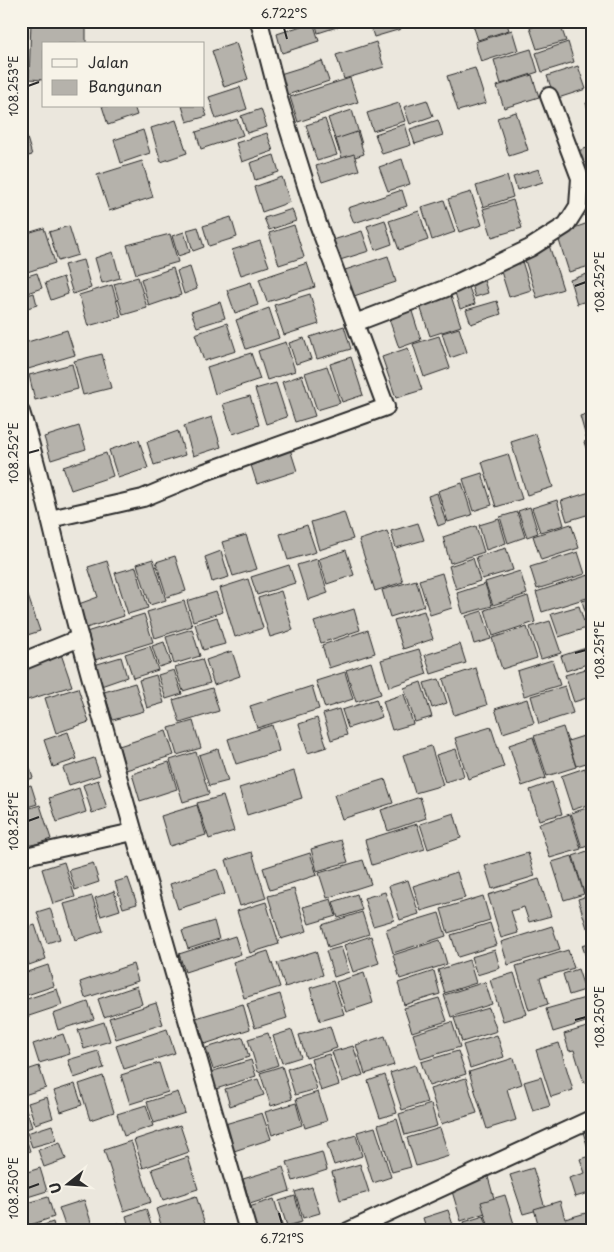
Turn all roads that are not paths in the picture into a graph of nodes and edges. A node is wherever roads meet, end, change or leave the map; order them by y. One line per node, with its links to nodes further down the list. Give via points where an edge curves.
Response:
1 (259, 21): 3 (street, via 279,99 318,224)
2 (549, 96): 3 (street, via 580,178 578,206 566,226 530,248 444,289)
3 (354, 322): 6 (street, via 386,407 205,472 143,498)
4 (21, 412): 5 (street)
5 (28, 457): 6 (street)
6 (50, 519): 7 (street)
7 (80, 638): 8 (street); 9 (street)
8 (21, 662)
9 (133, 832): 10 (street); 12 (street)
10 (21, 857)
11 (593, 1118): 13 (street)
12 (248, 1231)
13 (348, 1231)

